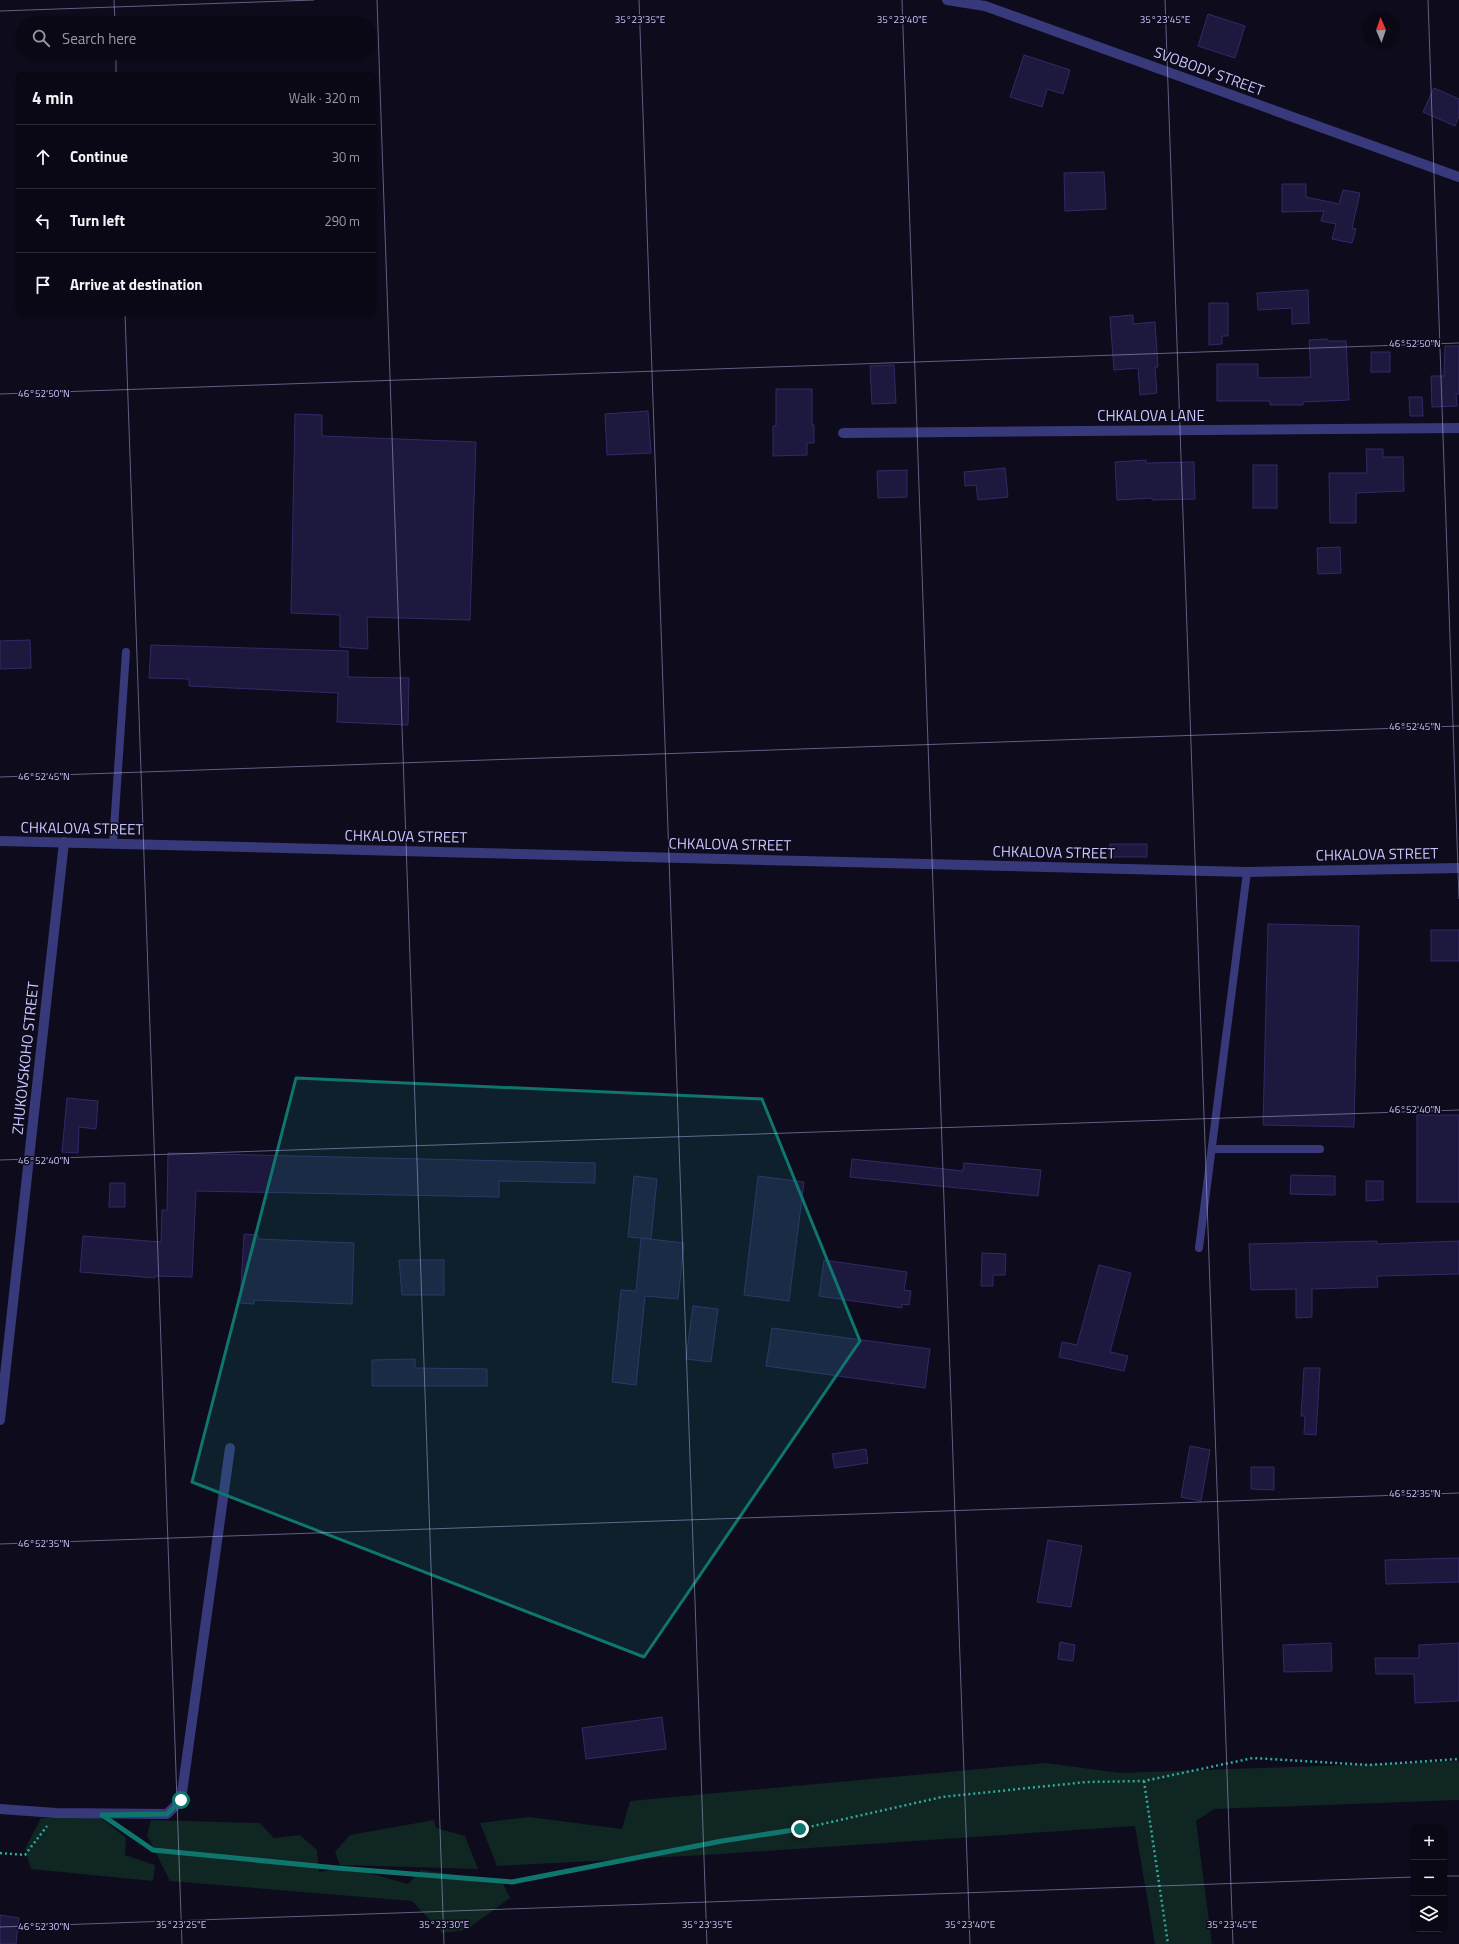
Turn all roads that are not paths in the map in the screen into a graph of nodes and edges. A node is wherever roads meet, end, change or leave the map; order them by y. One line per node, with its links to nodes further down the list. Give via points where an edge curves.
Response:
1 (947, 0): 2 (street, SVOBODY STREET, via 985,6)
2 (1459, 177)
3 (1459, 428): 4 (street, CHKALOVA LANE)
4 (843, 433)
5 (126, 652): 8 (lane)
6 (0, 841): 7 (street, CHKALOVA STREET)
7 (64, 842): 8 (street, CHKALOVA STREET); 14 (street, ZHUKOVSKOHO STREET)
8 (112, 843): 10 (street, CHKALOVA STREET)
9 (1459, 868): 10 (street, CHKALOVA STREET)
10 (1246, 872): 11 (lane)
11 (1212, 1149): 12 (lane); 13 (lane)
12 (1320, 1149)
13 (1199, 1248)
14 (0, 1420)
15 (230, 1448): 16 (street, via 181,1800 167,1814 102,1815)
16 (0, 1809)

